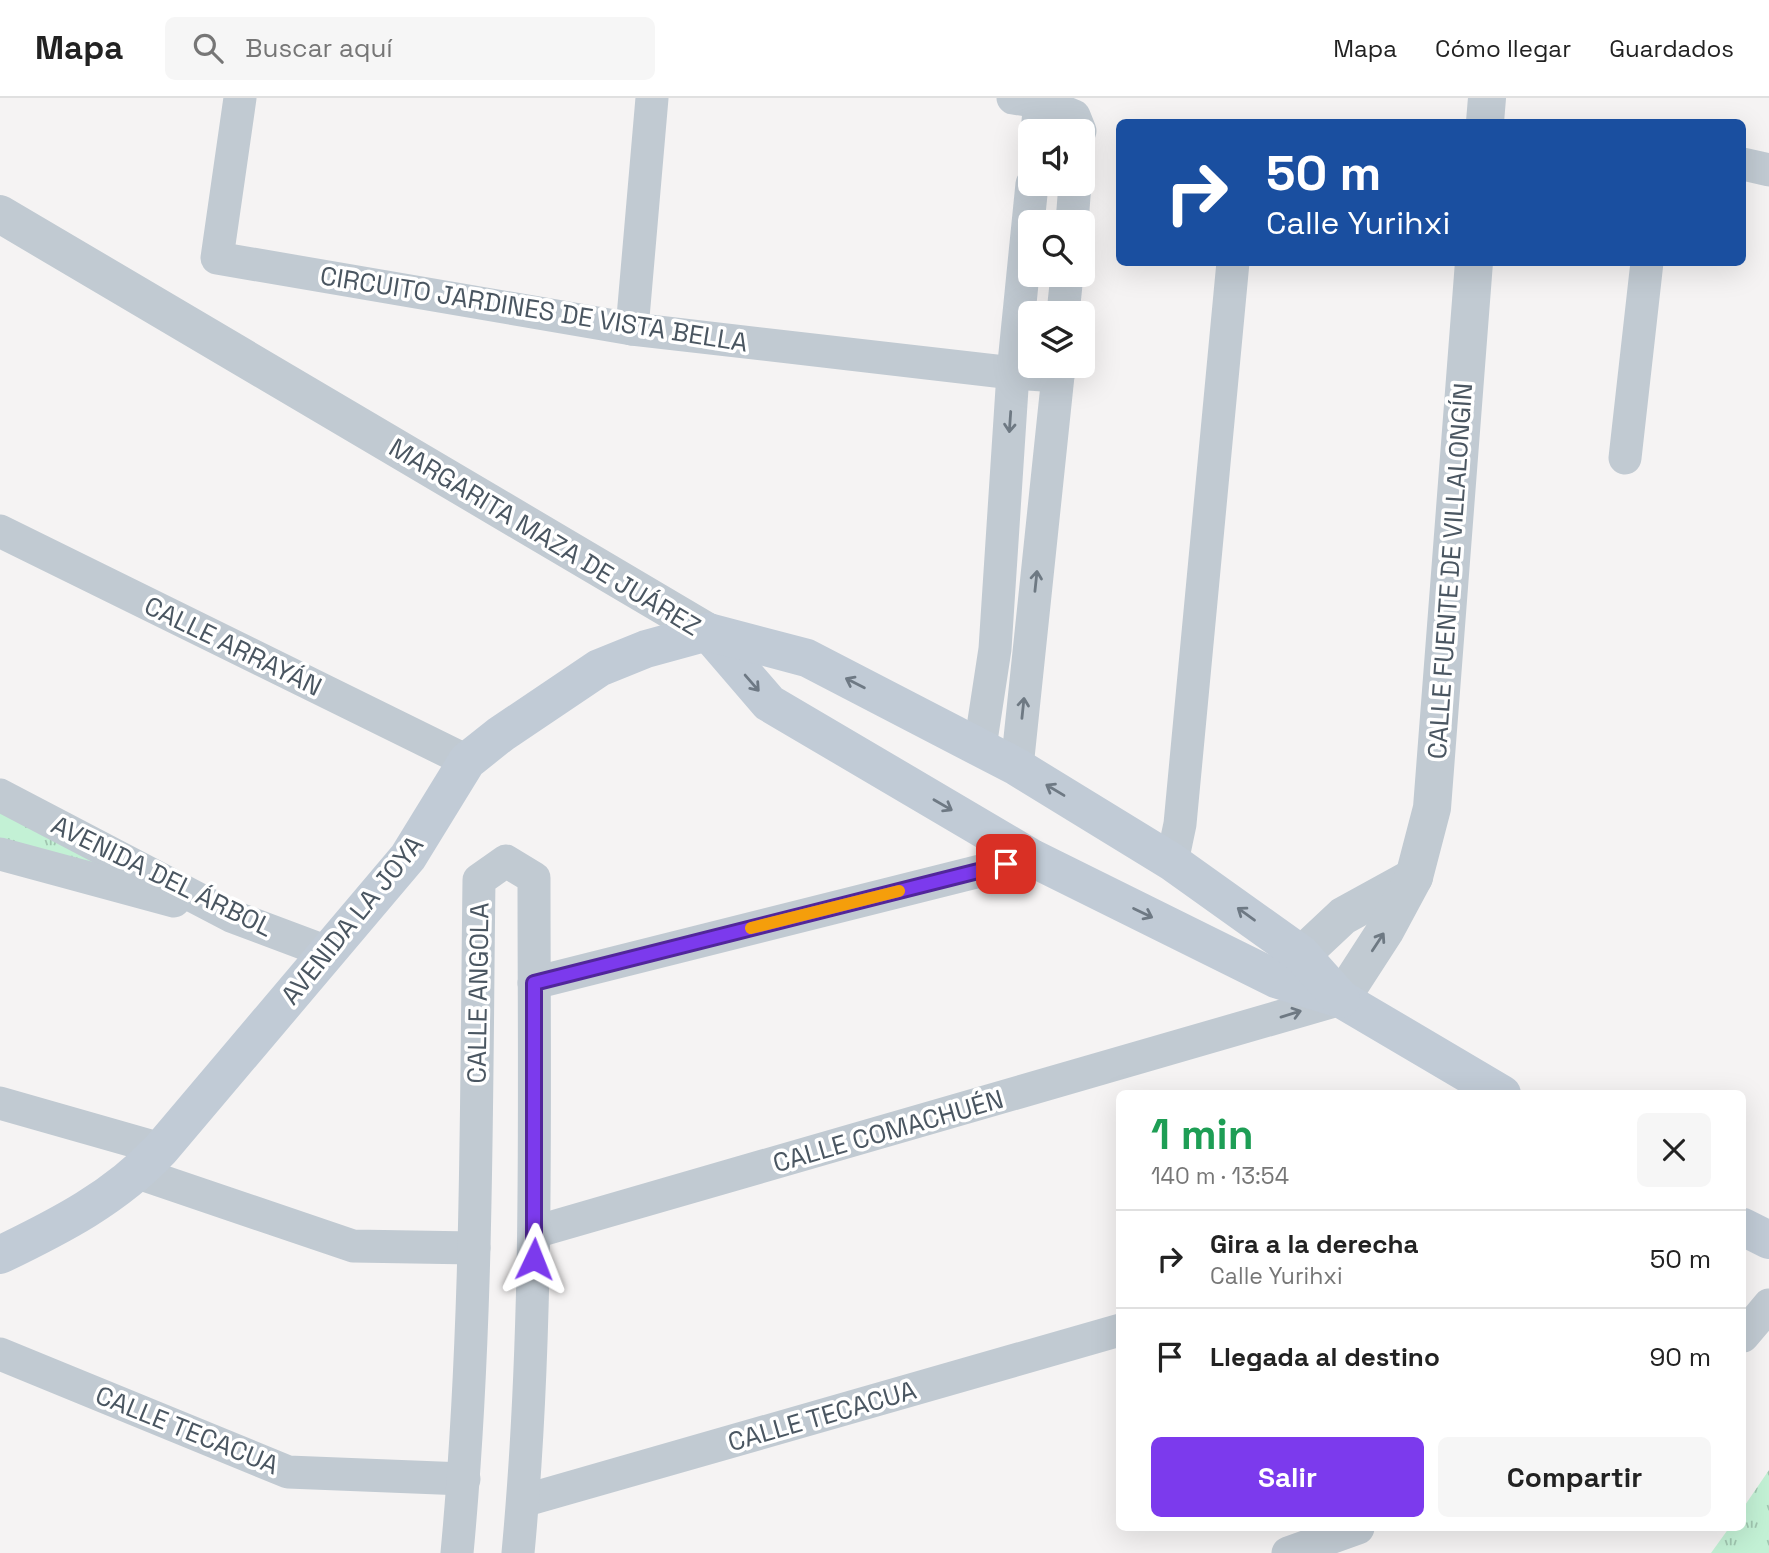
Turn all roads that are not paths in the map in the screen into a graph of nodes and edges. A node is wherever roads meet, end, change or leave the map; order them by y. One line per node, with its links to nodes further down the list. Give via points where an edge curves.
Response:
1 (240, 98): 14 (street, CIRCUITO JARDINES DE VISTA BELLA, via 217,258)
2 (652, 98): 14 (street)
3 (1487, 98): 6 (street)
4 (1030, 110): 5 (street)
5 (1075, 119)
6 (1485, 119)
7 (1746, 165): 8 (street)
8 (1769, 170)
9 (1031, 196): 15 (street)
10 (0, 214): 20 (street, MARGARITA MAZA DE JUÁREZ)
11 (1233, 266): 27 (street, via 1180,824)
12 (1474, 266): 28 (street, CALLE FUENTE DE VILLALONGÍN, via 1432,808)
13 (1647, 266): 18 (street)
14 (632, 329): 15 (street, CIRCUITO JARDINES DE VISTA BELLA)
15 (1013, 373): 16 (street, CIRCUITO JARDINES DE VISTA BELLA); 21 (street, one-way to 21, via 995,649)
16 (1018, 373)
17 (1057, 378): 23 (street, CIRCUITO JARDINES DE VISTA BELLA, one-way to 17)
18 (1625, 458)
19 (0, 531): 22 (street, CALLE ARRAYÁN)
20 (708, 632): 21 (main road, MARGARITA MAZA DE JUÁREZ, one-way to 20, via 807,658); 22 (main road, AVENIDA LA JOYA, via 600,668); 26 (main road, MARGARITA MAZA DE JUÁREZ, one-way to 26, via 769,703)
21 (980, 747): 23 (main road, MARGARITA MAZA DE JUÁREZ)
22 (467, 761): 30 (main road, AVENIDA LA JOYA, via 408,857)
23 (1017, 767): 27 (main road, MARGARITA MAZA DE JUÁREZ, one-way to 23)
24 (0, 794): 29 (street, AVENIDA DEL ÁRBOL)
25 (0, 854): 29 (street)
26 (1032, 858): 31 (main road, MARGARITA MAZA DE JUÁREZ, one-way to 31); 32 (street)
27 (1172, 862): 31 (main road, MARGARITA MAZA DE JUÁREZ, one-way to 27)
28 (1414, 877): 31 (street, via 1343,916); 33 (street, CALLE FUENTE DE VILLALONGÍN, one-way to 28)
29 (232, 916): 30 (street, AVENIDA DEL ÁRBOL)
30 (327, 952): 37 (main road, AVENIDA LA JOYA)
31 (1289, 967): 33 (main road, MARGARITA MAZA DE JUÁREZ); 34 (street)
32 (534, 983): 39 (street, CALLE ANGOLA); 41 (street, CALLE ANGOLA, via 534,878 506,861 479,880)
33 (1341, 999): 34 (street, CALLE COMACHUÉN, one-way to 33); 35 (main road, MARGARITA MAZA DE JUÁREZ)
34 (1241, 1029): 39 (street, CALLE COMACHUÉN)
35 (1495, 1090)
36 (0, 1103): 37 (street)
37 (150, 1161): 41 (street, via 353,1246); 42 (main road, AVENIDA LA JOYA, via 64,1224)
38 (1746, 1228): 40 (main road)
39 (535, 1232): 48 (street, CALLE ANGOLA)
40 (1769, 1240)
41 (474, 1248): 47 (street, CALLE ANGOLA)
42 (0, 1255)
43 (1769, 1305): 45 (street)
44 (1116, 1331): 48 (street, CALLE TECACUA)
45 (1746, 1332)
46 (0, 1354): 47 (street, CALLE TECACUA, via 288,1472)
47 (464, 1479): 51 (street, CALLE ANGOLA)
48 (523, 1501): 52 (street, CALLE ANGOLA)
49 (1350, 1531): 50 (street)
50 (1292, 1552)
51 (457, 1553)
52 (519, 1553)

